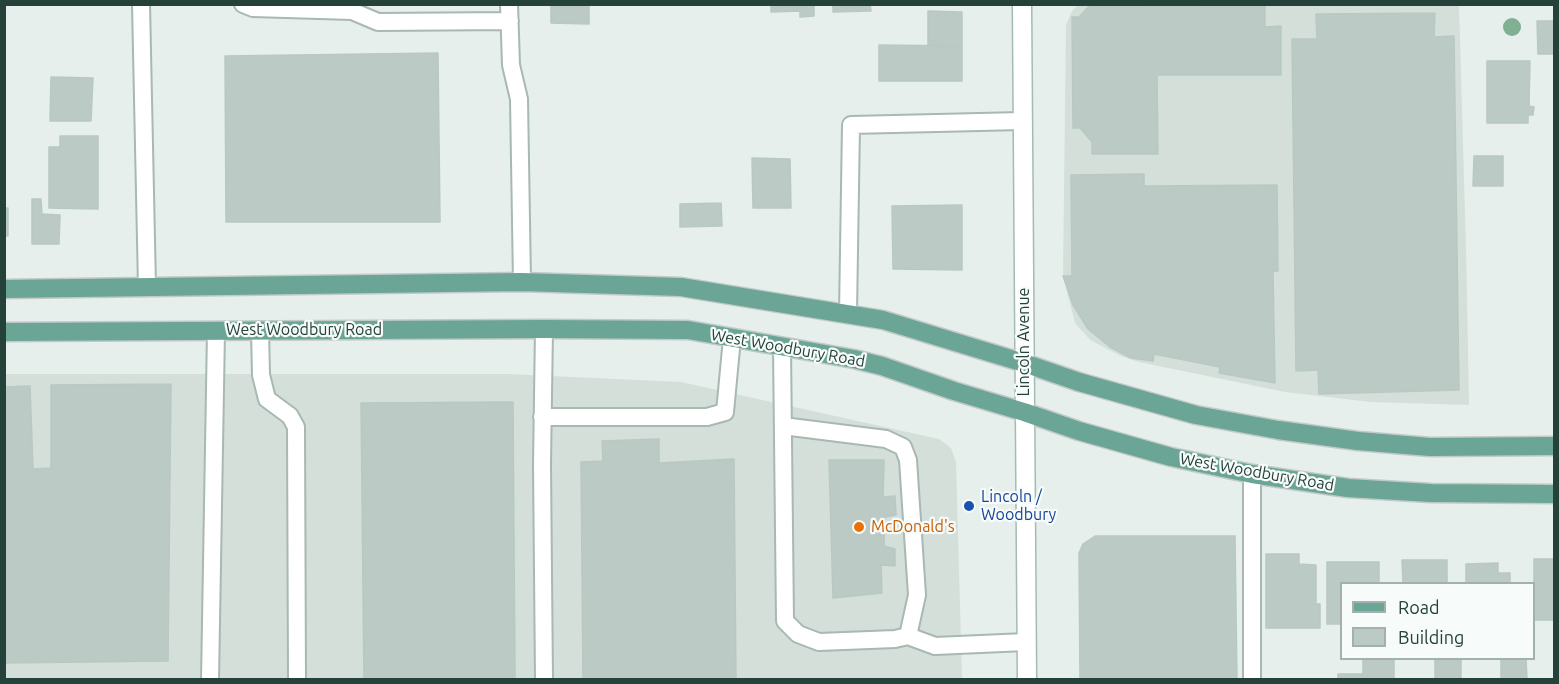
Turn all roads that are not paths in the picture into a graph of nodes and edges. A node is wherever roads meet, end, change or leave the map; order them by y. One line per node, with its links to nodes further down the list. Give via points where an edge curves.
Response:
1 (141, 4): 7 (lane)
2 (243, 4): 4 (lane, via 253,8 352,10 378,22)
3 (1022, 4): 5 (main road, Lincoln Avenue)
4 (510, 13): 6 (lane, via 511,66 519,99)
5 (1023, 122): 9 (lane, via 851,125); 16 (main road, Lincoln Avenue)
6 (522, 282): 7 (main road); 9 (main road, via 681,287)
7 (147, 287): 8 (main road)
8 (4, 289)
9 (848, 313): 16 (main road)
10 (544, 329): 11 (main road, West Woodbury Road); 14 (main road, West Woodbury Road, via 688,330); 18 (lane)
11 (260, 330): 12 (main road, West Woodbury Road); 26 (lane, via 261,375 267,399 290,416 296,427)
12 (216, 331): 13 (main road, West Woodbury Road); 25 (lane)
13 (4, 332)
14 (732, 338): 15 (main road, West Woodbury Road); 18 (lane, via 725,412 707,417)
15 (782, 347): 17 (main road, West Woodbury Road, via 882,366); 19 (lane)
16 (1024, 363): 17 (main road, Lincoln Avenue); 20 (main road, via 1196,415 1278,430 1430,447)
17 (1024, 412): 21 (main road, West Woodbury Road, via 1171,457); 24 (main road, Lincoln Avenue)
18 (542, 417): 27 (lane)
19 (783, 426): 23 (lane, via 886,439 903,447 908,460 917,595); 23 (lane, via 785,621 798,634 819,642)
20 (1554, 446)
21 (1252, 474): 22 (main road, West Woodbury Road, via 1348,488); 29 (lane)
22 (1554, 494)
23 (908, 636): 24 (lane, via 935,646)
24 (1026, 642): 28 (main road, Lincoln Avenue)
25 (210, 680)
26 (297, 680)
27 (544, 680)
28 (1027, 680)
29 (1252, 680)

